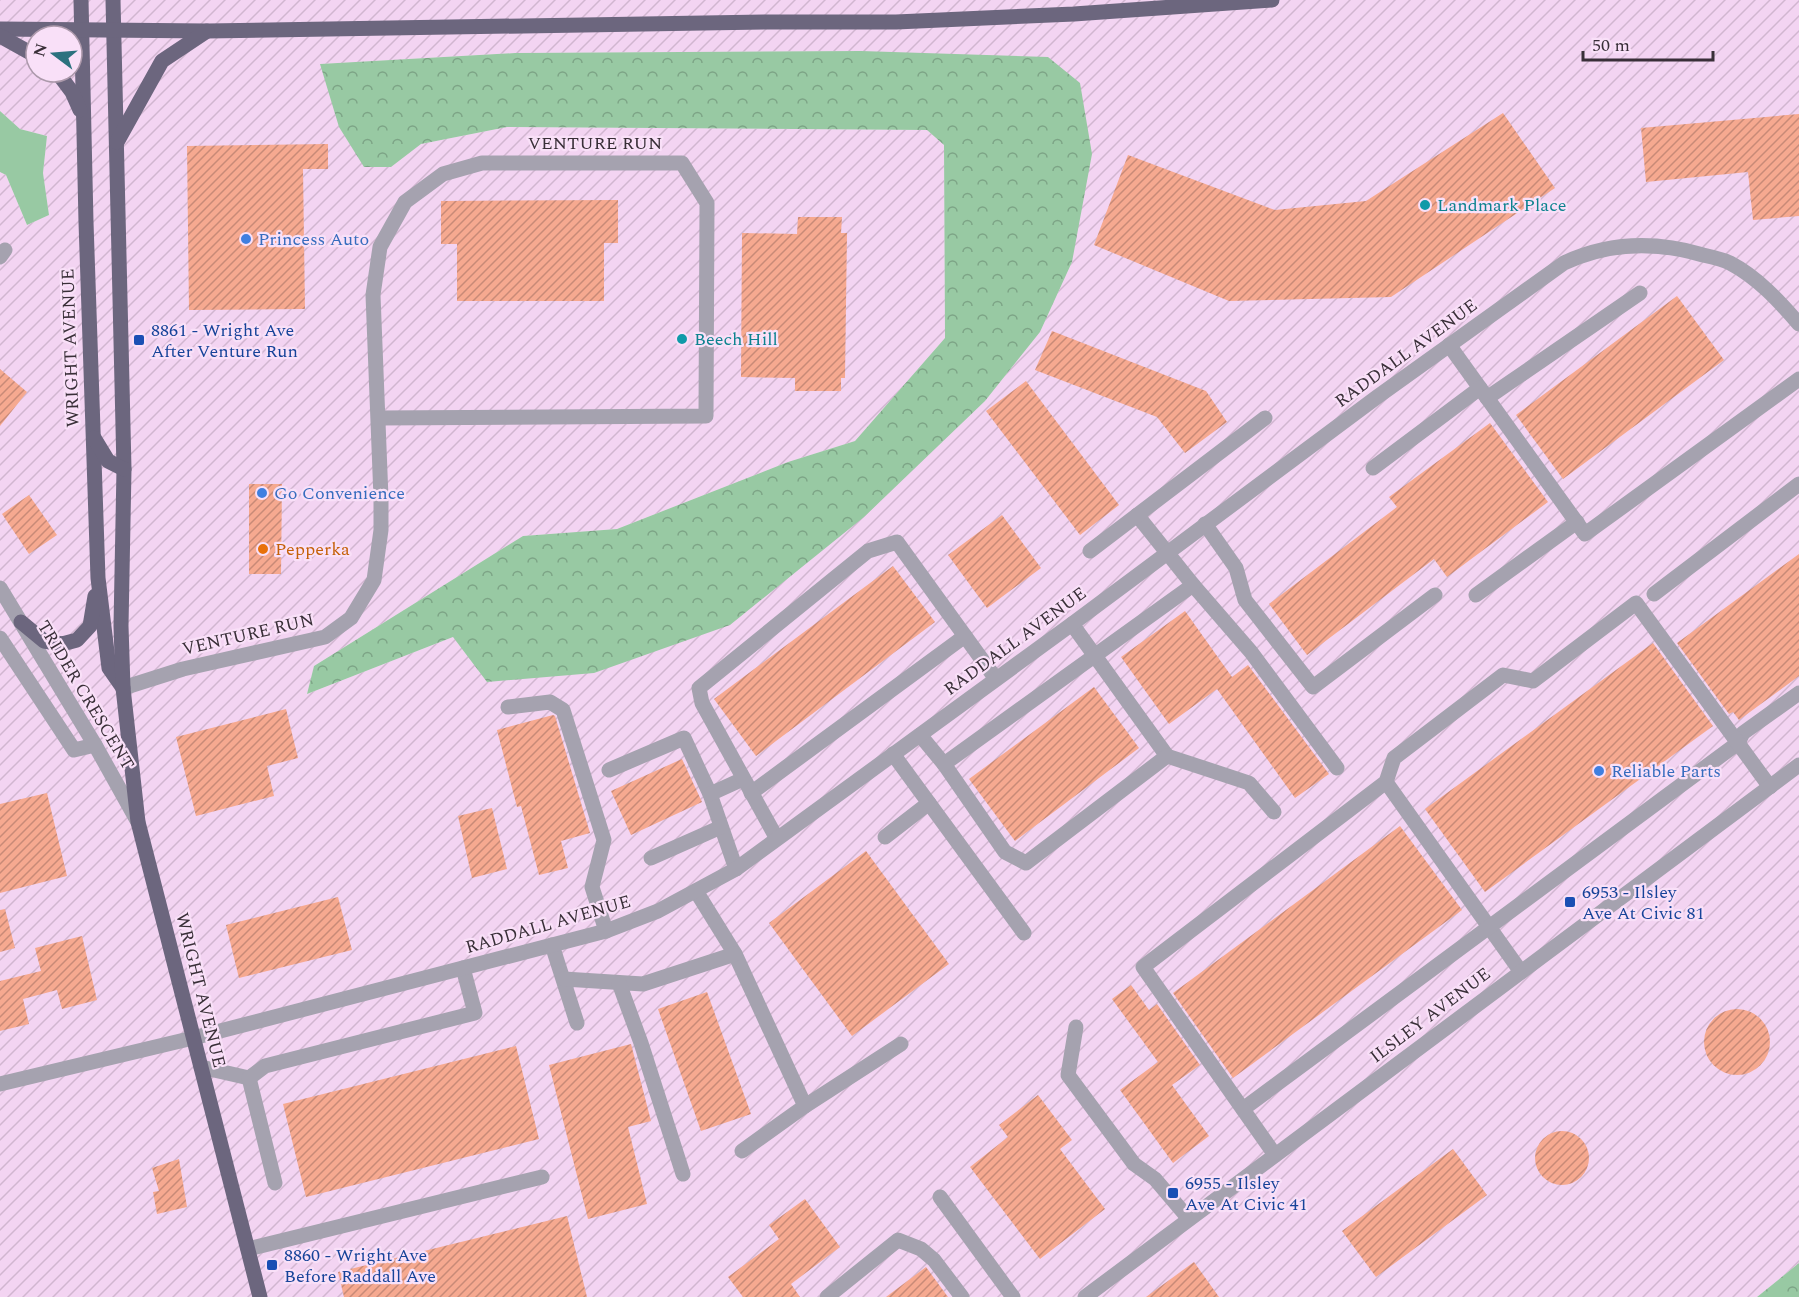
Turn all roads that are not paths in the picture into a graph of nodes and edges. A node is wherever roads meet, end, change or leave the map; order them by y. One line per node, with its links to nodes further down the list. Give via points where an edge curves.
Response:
1 (81, 0): 4 (main road, WRIGHT AVENUE)
2 (112, 0): 8 (main road, WRIGHT AVENUE)
3 (1272, 0): 9 (main road, via 896,22)
4 (81, 24)
5 (0, 29): 6 (main road)
6 (24, 29)
7 (84, 29): 8 (main road)
8 (113, 29): 9 (main road); 15 (main road, WRIGHT AVENUE)
9 (207, 31): 15 (main road, via 162,61)
10 (0, 36): 11 (main road)
11 (24, 49)
12 (66, 84): 14 (main road)
13 (82, 84): 14 (main road, WRIGHT AVENUE)
14 (83, 119): 23 (main road, WRIGHT AVENUE)
15 (117, 142): 25 (main road, WRIGHT AVENUE)
16 (1640, 293): 20 (street)
17 (1799, 324): 18 (street, RADDALL AVENUE, via 1756,281 1728,262 1685,249 1644,244 1583,254 1564,263)
18 (1449, 345): 20 (street); 29 (street, RADDALL AVENUE)
19 (1799, 380): 28 (street, via 1585,534)
20 (1483, 393): 24 (street); 28 (street)
21 (378, 418): 21 (street, VENTURE RUN, via 706,416 707,202 682,163 482,163 443,174 405,202 380,247 373,295); 44 (street, VENTURE RUN, via 381,530 374,580 351,618 325,637 183,669)
22 (1265, 418): 27 (street)
23 (93, 435): 25 (main road, via 108,461); 32 (main road, WRIGHT AVENUE)
24 (1373, 468)
25 (124, 469): 44 (main road, WRIGHT AVENUE)
26 (1799, 484): 35 (street)
27 (1137, 515): 30 (street); 31 (street)
28 (1577, 522): 37 (street)
29 (1205, 524): 31 (street, RADDALL AVENUE); 36 (street, via 1236,568 1245,600 1312,687)
30 (1090, 551)
31 (1167, 553): 33 (street); 39 (street, RADDALL AVENUE)
32 (98, 578): 38 (main road, via 90,626 77,640 62,644 44,641); 44 (main road, WRIGHT AVENUE, via 109,668)
33 (1193, 585): 42 (street); 54 (street, via 1251,652)
34 (1, 593): 38 (street, TRIDER CRESCENT)
35 (1653, 594)
36 (1435, 595)
37 (1476, 595)
38 (21, 622): 49 (street, TRIDER CRESCENT)
39 (1072, 624): 42 (street); 43 (street, RADDALL AVENUE)
40 (965, 636): 43 (street); 57 (street); 57 (street, via 897,542 868,552 699,688 702,703)
41 (0, 638): 49 (street, via 74,750)
42 (1095, 656): 51 (street); 52 (street)
43 (996, 679): 47 (street, RADDALL AVENUE)
44 (123, 688): 62 (main road, WRIGHT AVENUE)
45 (1799, 693): 48 (street, via 1743,733)
46 (508, 707): 70 (street, via 550,702 563,710 604,840 592,887)
47 (920, 735): 50 (street, RADDALL AVENUE); 52 (street)
48 (1738, 743): 56 (street, via 1636,603 1533,681 1503,675 1394,758); 58 (street); 69 (street)
49 (95, 745): 62 (street, TRIDER CRESCENT)
50 (893, 754): 60 (street); 64 (street, RADDALL AVENUE)
51 (1167, 756): 52 (street, via 1026,863 1005,852); 61 (street, via 1249,783)
52 (944, 764)
53 (1799, 765): 58 (street, ILSLEY AVENUE)
54 (1336, 768)
55 (609, 770): 59 (street, via 684,738)
56 (1386, 782): 69 (street); 86 (street, via 1143,967)
57 (747, 786): 59 (street); 64 (street)
58 (1770, 787): 75 (street, ILSLEY AVENUE)
59 (710, 794): 63 (street)
60 (929, 803): 65 (street); 71 (street)
61 (1274, 812)
62 (138, 822): 80 (main road, WRIGHT AVENUE)
63 (722, 827): 66 (street); 67 (street)
64 (776, 837): 67 (street, RADDALL AVENUE)
65 (885, 837)
66 (651, 858)
67 (736, 869): 68 (street, RADDALL AVENUE)
68 (696, 891): 70 (street, RADDALL AVENUE); 73 (street)
69 (1490, 927): 75 (street); 86 (street)
70 (606, 931): 72 (street, RADDALL AVENUE)
71 (1024, 933)
72 (552, 945): 74 (street, RADDALL AVENUE); 76 (street)
73 (735, 954): 77 (street, via 643,984); 85 (street)
74 (463, 968): 80 (street, RADDALL AVENUE); 83 (street, via 475,1013 266,1066)
75 (1521, 972): 88 (street, ILSLEY AVENUE)
76 (564, 979): 77 (street); 78 (street)
77 (619, 983): 89 (street)
78 (577, 1023)
79 (1076, 1027): 93 (street, via 1068,1075 1134,1164 1155,1179)
80 (193, 1038): 82 (main road, WRIGHT AVENUE); 84 (street, RADDALL AVENUE)
81 (901, 1044): 85 (street)
82 (201, 1066): 83 (street); 94 (main road, WRIGHT AVENUE)
83 (249, 1078): 91 (street)
84 (0, 1084)
85 (805, 1106): 87 (street)
86 (1243, 1109): 88 (street)
87 (742, 1151)
88 (1275, 1155): 93 (street, ILSLEY AVENUE)
89 (683, 1174)
90 (542, 1177): 94 (street)
91 (275, 1184)
92 (940, 1197): 98 (street)
93 (1189, 1219): 99 (street, ILSLEY AVENUE)
94 (248, 1250): 95 (main road, WRIGHT AVENUE)
95 (260, 1297)
96 (827, 1297): 97 (street, via 898,1240 921,1249 934,1260)
97 (962, 1297)
98 (1013, 1297)
99 (1085, 1297)

